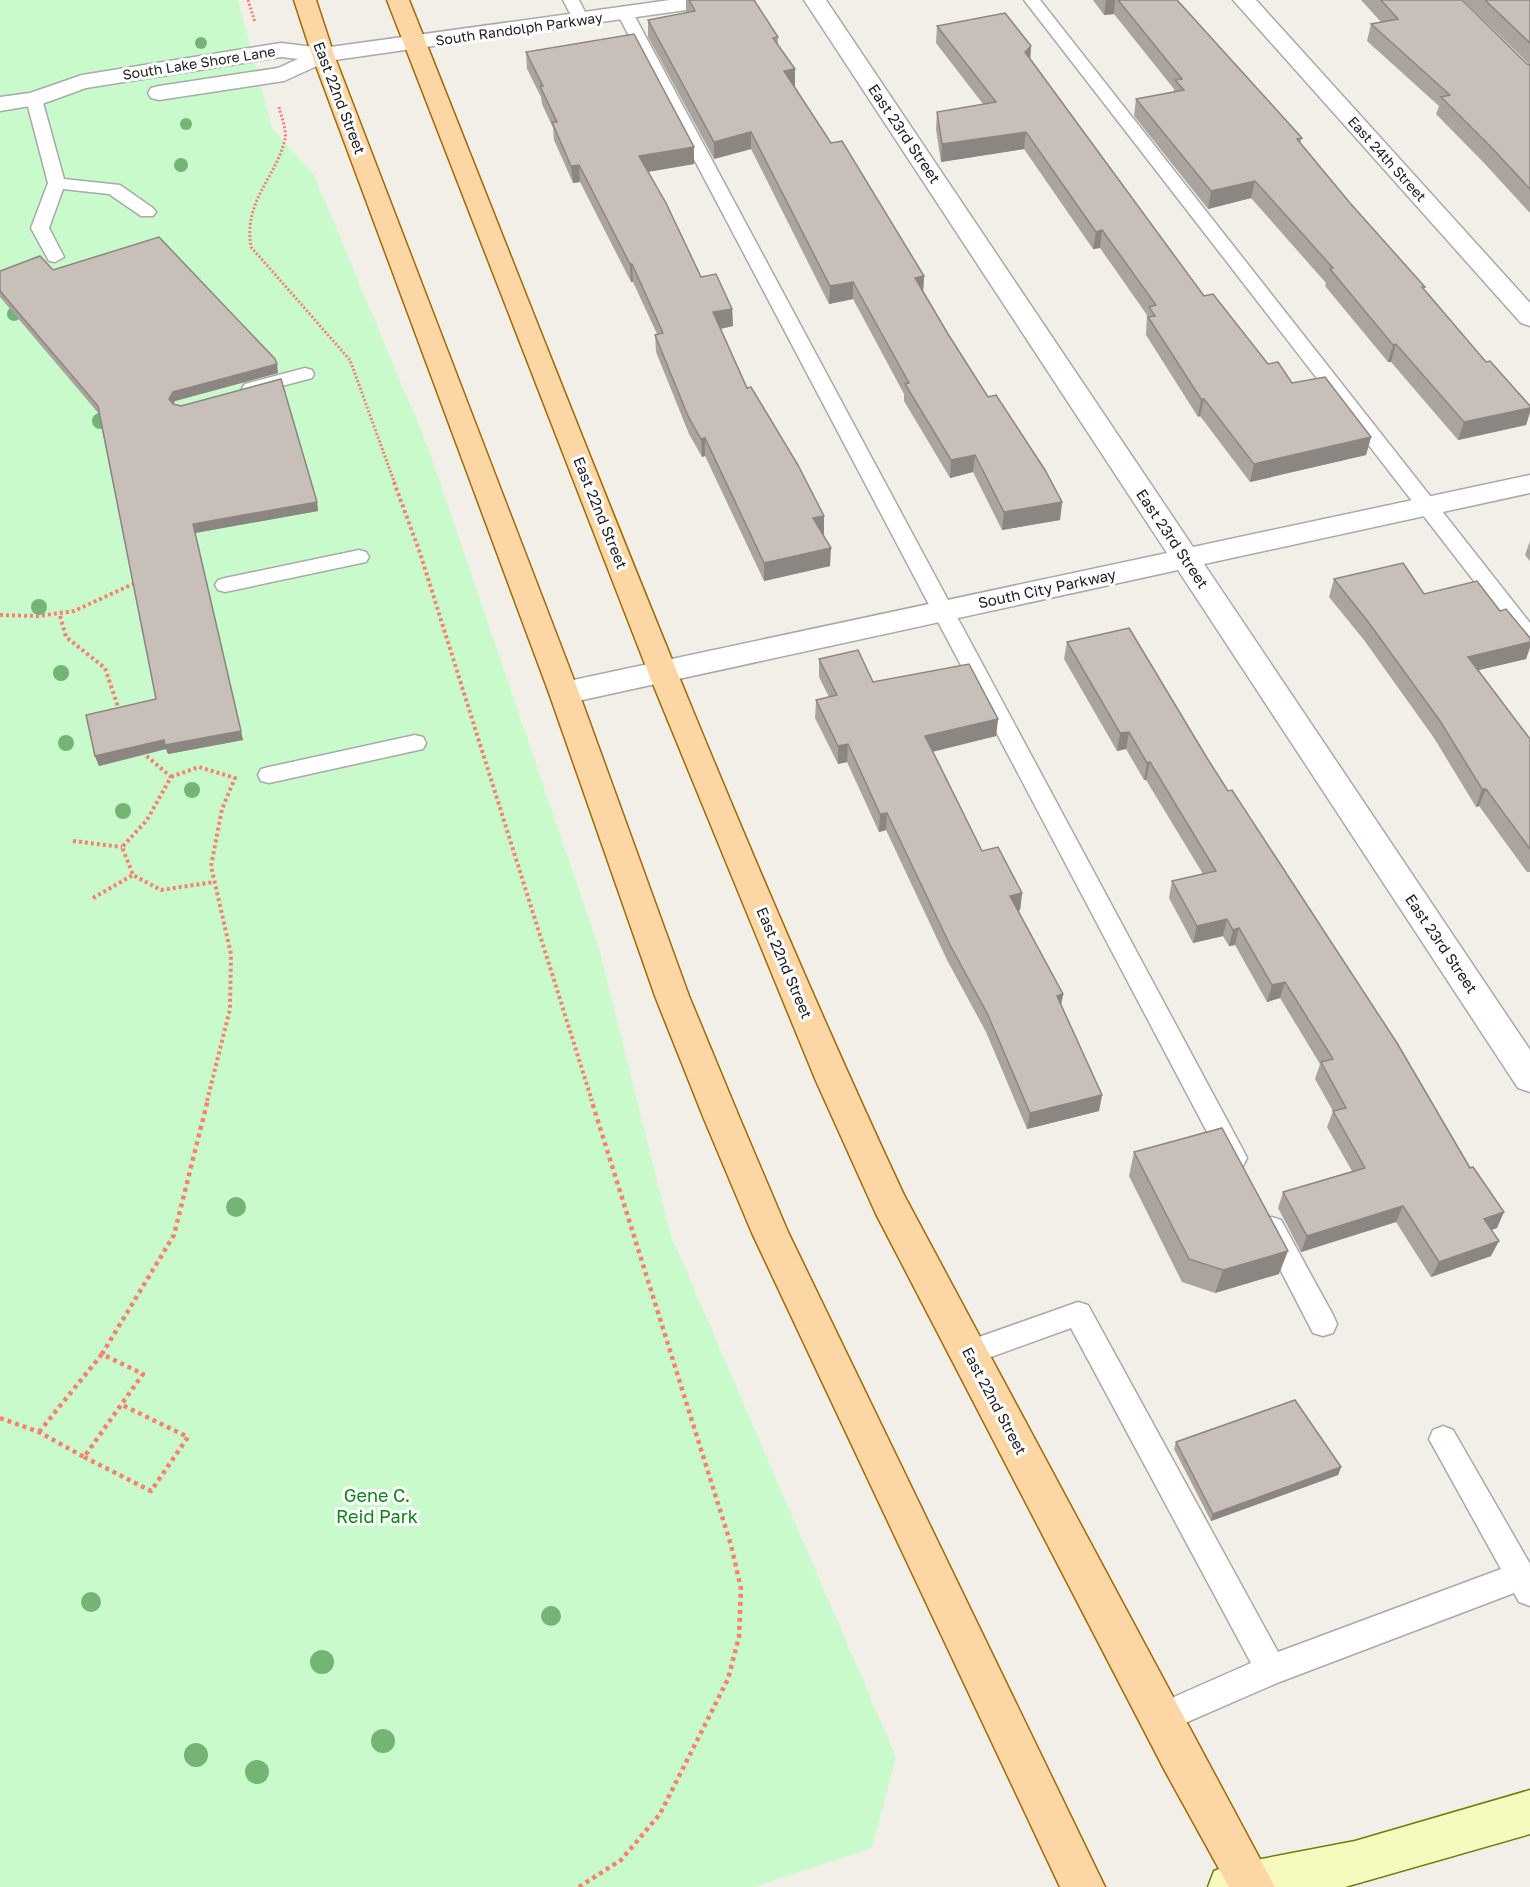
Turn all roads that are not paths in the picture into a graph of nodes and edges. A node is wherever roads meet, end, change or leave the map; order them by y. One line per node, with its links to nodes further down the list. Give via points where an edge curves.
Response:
1 (305, 0): 10 (main road, East 22nd Street)
2 (398, 0): 9 (main road, East 22nd Street)
3 (714, 0): 8 (street, South Randolph Parkway)
4 (815, 0): 24 (street, East 23rd Street)
5 (1032, 0): 22 (lane)
6 (1244, 0): 18 (street, East 24th Street)
7 (576, 10): 8 (street, South Randolph Parkway); 9 (street, South Randolph Parkway)
8 (625, 13): 26 (lane)
9 (415, 44): 10 (street, South Randolph Parkway); 28 (main road, East 22nd Street)
10 (323, 55): 11 (street, South Lake Shore Lane, via 284,74); 12 (street, South Lake Shore Lane, via 265,52 82,82); 29 (main road, East 22nd Street)
11 (142, 95)
12 (34, 99): 13 (street, South Lake Shore Lane); 14 (street, South Lake Shore Lane); 15 (lane)
13 (0, 104)
14 (84, 104)
15 (57, 183): 16 (lane, via 114,189); 17 (lane, via 40,228)
16 (147, 212)
17 (55, 257)
18 (1530, 318)
19 (305, 374): 20 (lane)
20 (238, 392)
21 (1530, 484): 22 (street, South City Parkway)
22 (1428, 506): 24 (street, South City Parkway); 27 (lane)
23 (359, 557): 25 (lane)
24 (1185, 558): 26 (street, South City Parkway); 32 (street, East 23rd Street)
25 (225, 585)
26 (942, 612): 28 (street, South City Parkway); 33 (lane)
27 (1530, 638)
28 (663, 672): 29 (street, South City Parkway); 36 (main road, East 22nd Street, via 838,1091 889,1203)
29 (564, 693): 43 (main road, East 22nd Street, via 672,996 770,1233)
30 (415, 743): 31 (lane)
31 (269, 775)
32 (1530, 1078)
33 (1245, 1177)
34 (1262, 1209): 35 (lane)
35 (1323, 1324)
36 (969, 1353): 39 (lane, via 1078,1314); 40 (main road, East 22nd Street)
37 (1443, 1439): 38 (lane)
38 (1525, 1584): 39 (lane)
39 (1271, 1670): 40 (lane)
40 (1162, 1718): 42 (main road, East 22nd Street)
41 (1530, 1812): 42 (main road, via 1355,1863)
42 (1245, 1886)
43 (1083, 1887)

